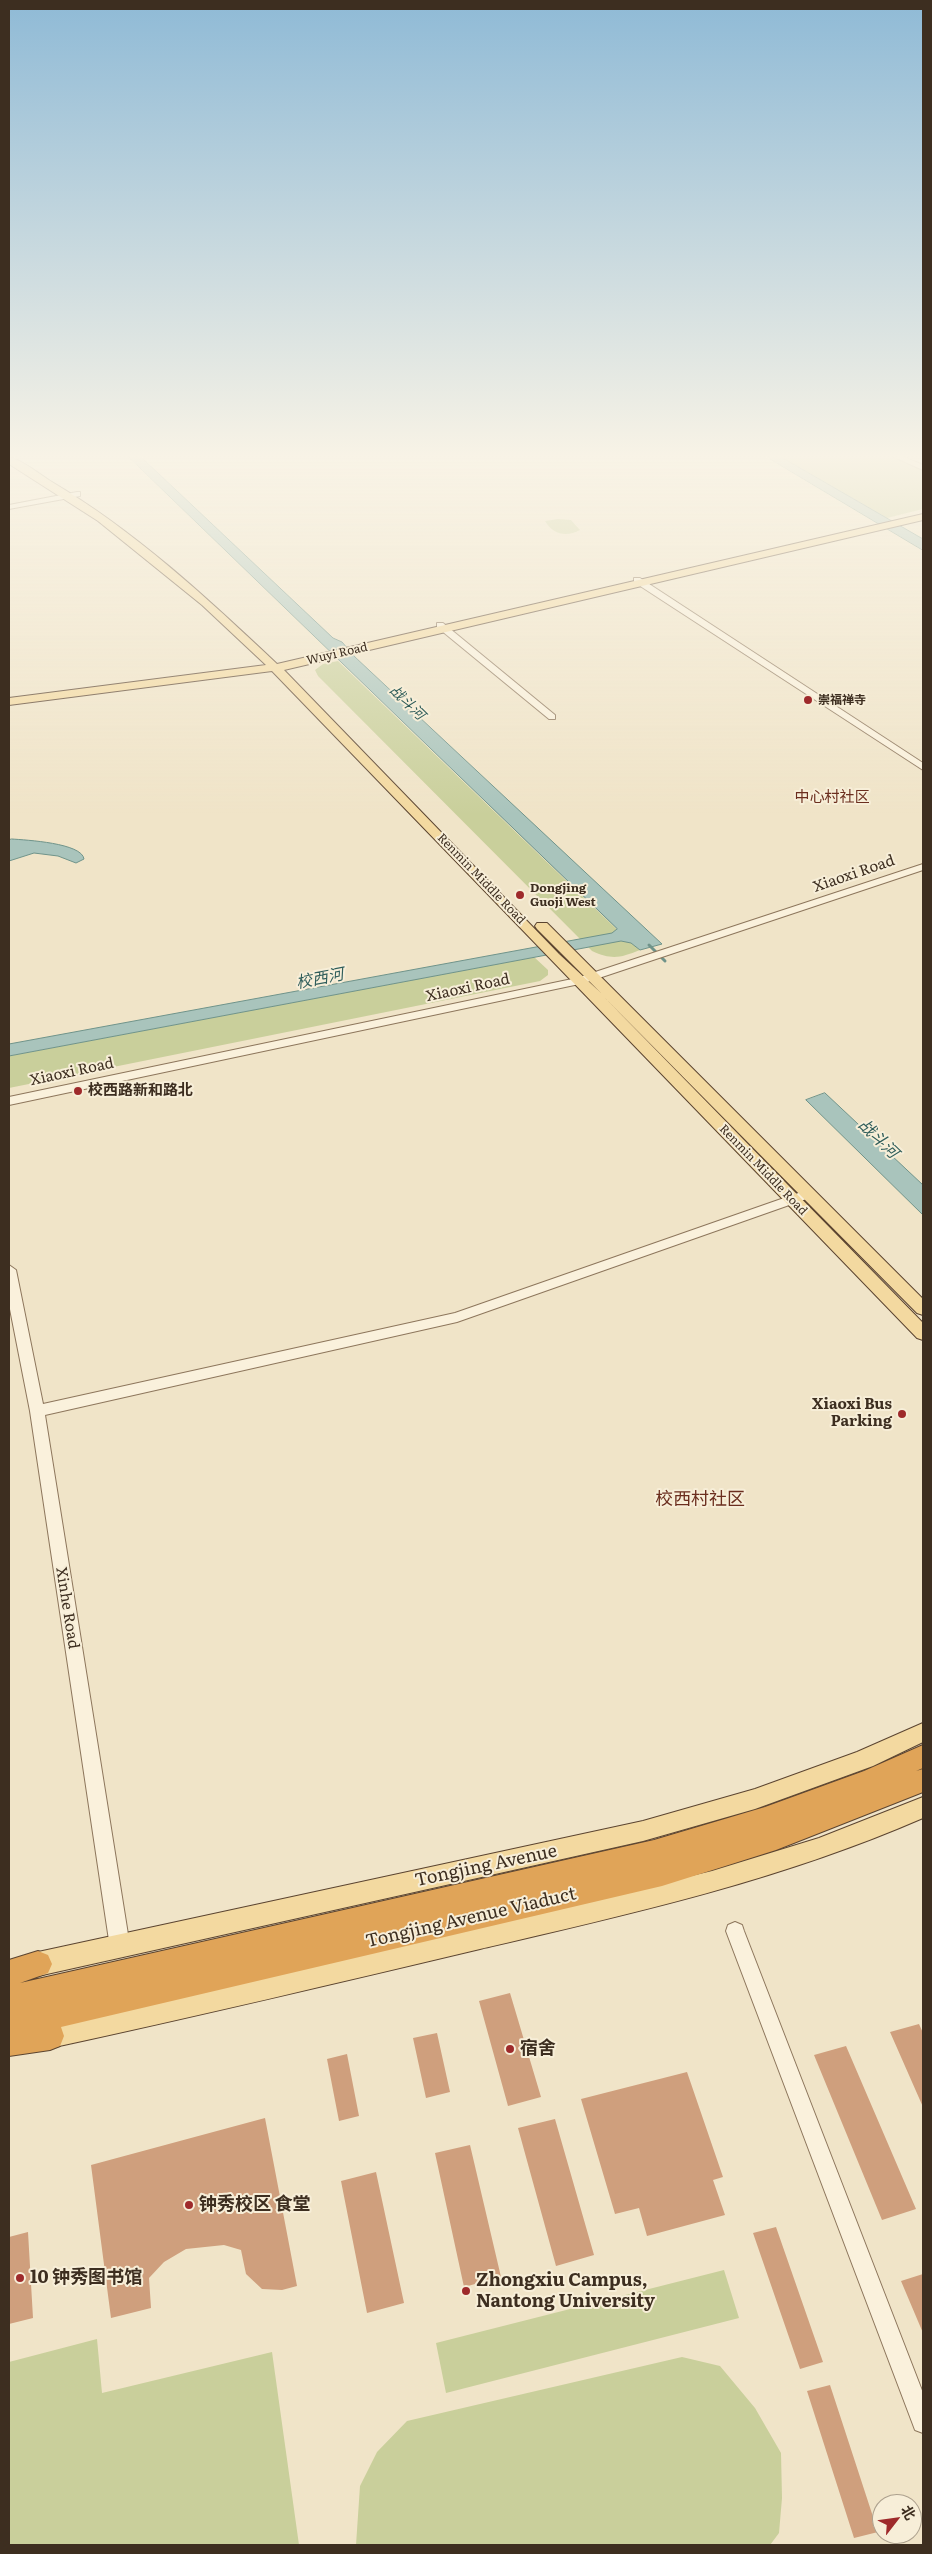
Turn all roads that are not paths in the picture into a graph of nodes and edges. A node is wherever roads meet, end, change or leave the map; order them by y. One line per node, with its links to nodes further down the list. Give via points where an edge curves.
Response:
1 (174, 576): 6 (main road, Renmin Middle Road)
2 (660, 576): 3 (main road, Wuyi Road)
3 (639, 581): 4 (main road, Wuyi Road); 5 (main road, Wuyi Road); 9 (street)
4 (440, 625): 5 (main road, Wuyi Road); 8 (street)
5 (350, 649): 6 (main road, Wuyi Road)
6 (279, 664): 7 (main road, Wuyi Road); 11 (main road, Renmin Middle Road)
7 (9, 701)
8 (552, 716)
9 (923, 767)
10 (923, 867): 11 (street, Xiaoxi Road)
11 (587, 979): 12 (street, Xiaoxi Road); 13 (main road, Renmin Middle Road)
12 (9, 1102)
13 (799, 1197): 15 (main road, Renmin Middle Road); 16 (main road, Renmin Middle Road); 17 (street, via 457,1317)
14 (9, 1270): 17 (street, Xinhe Road)
15 (923, 1309)
16 (923, 1334)
17 (37, 1411): 24 (street, Xinhe Road)
18 (923, 1732): 24 (main road, Tongjing Avenue, via 865,1759 755,1799 643,1831)
19 (923, 1756): 23 (highway, Tongjing Avenue Viaduct, via 873,1779 765,1819 654,1852)
20 (923, 1780): 23 (highway, Tongjing Avenue Viaduct, via 776,1838 662,1874)
21 (923, 1806): 29 (main road, via 785,1859 672,1894)
22 (735, 1931): 32 (street)
23 (304, 1944): 27 (highway, Tongjing Avenue Viaduct); 28 (highway, Tongjing Avenue Viaduct)
24 (120, 1947): 25 (main road, Tongjing Avenue)
25 (38, 1964): 26 (highway)
26 (9, 1972)
27 (9, 1999)
28 (9, 2026)
29 (50, 2036): 30 (highway); 31 (street)
30 (9, 2042)
31 (9, 2047)
32 (923, 2422)

